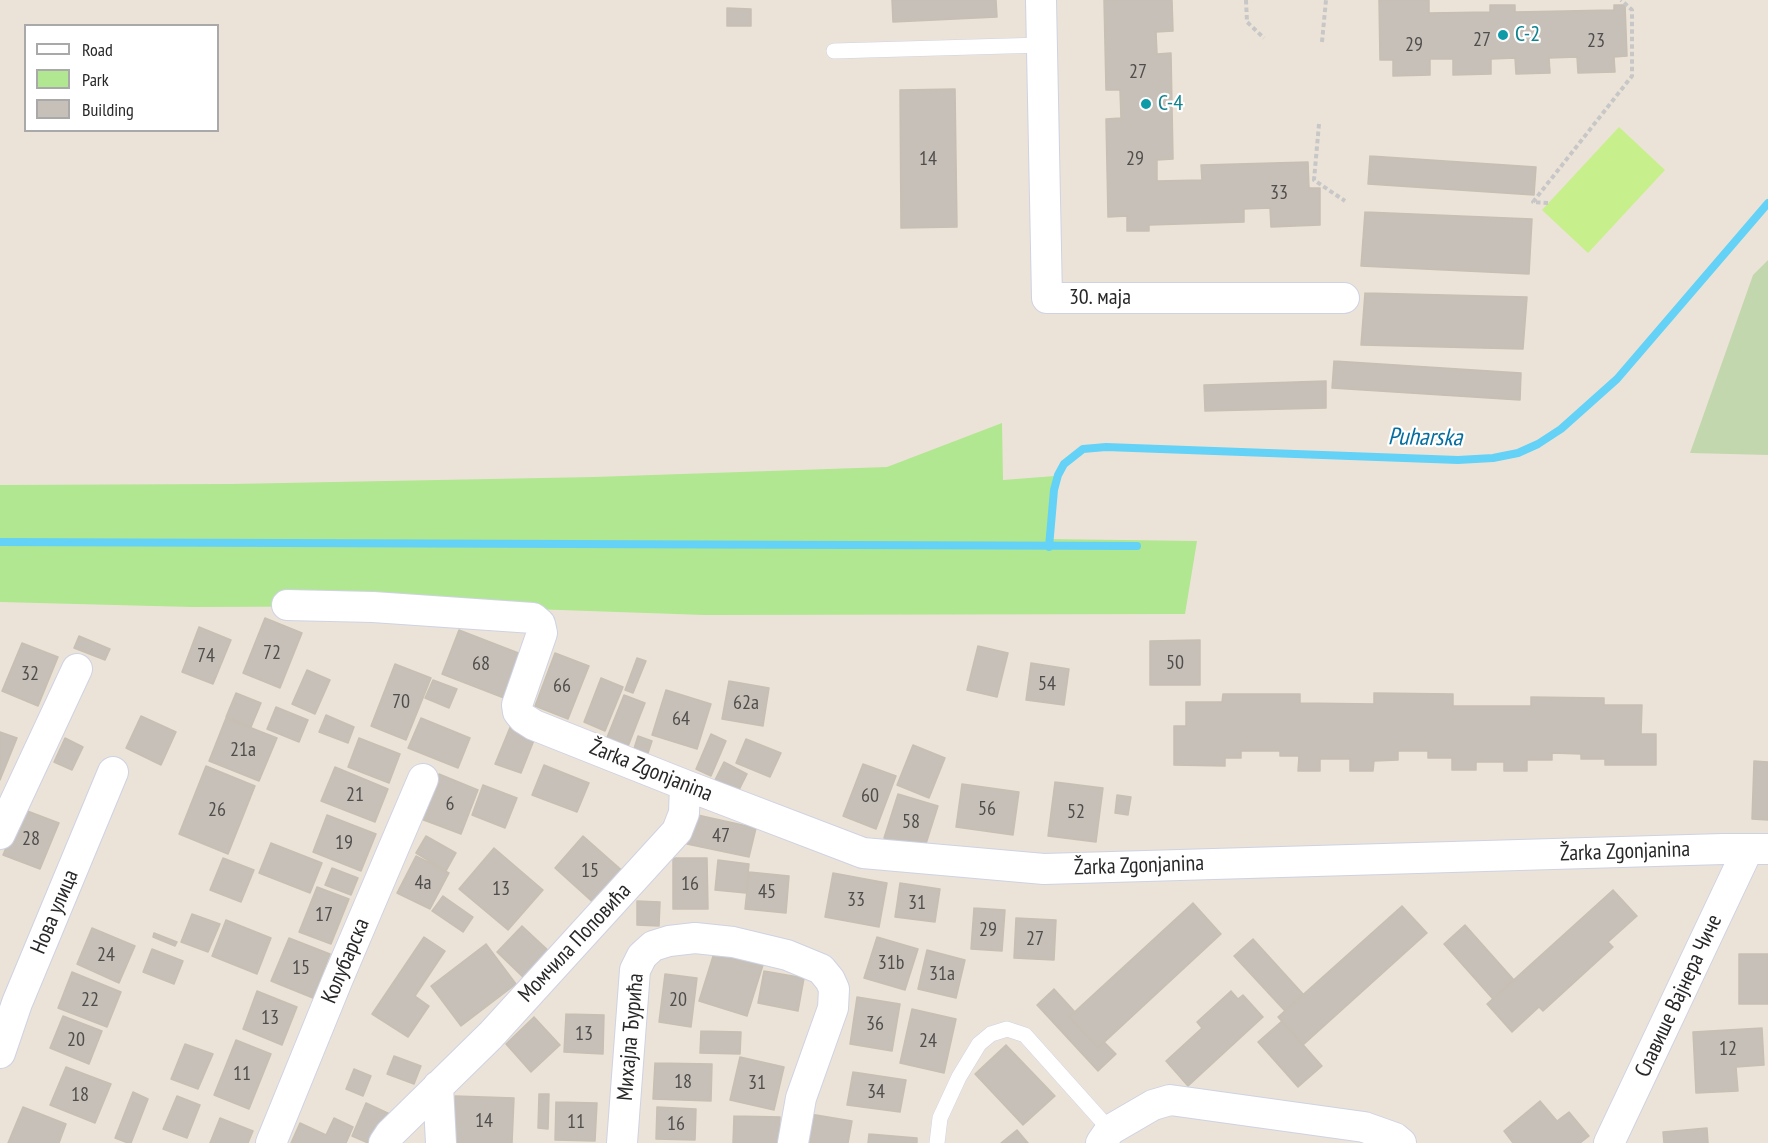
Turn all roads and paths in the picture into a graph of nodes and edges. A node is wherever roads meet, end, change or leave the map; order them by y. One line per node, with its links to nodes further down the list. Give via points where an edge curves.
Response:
1 (1041, 0): 7 (street, 30. маја)
2 (1246, 0): 5 (path, via 1247,22)
3 (1326, 0): 6 (path)
4 (1621, 0): 11 (path, via 1632,10 1632,76 1533,202)
5 (1264, 38)
6 (1322, 42)
7 (1042, 45): 8 (lane); 12 (street, 30. маја, via 1047,298)
8 (834, 51)
9 (1319, 124): 10 (path, via 1314,180)
10 (1345, 201)
11 (1548, 203)
12 (1344, 298)
13 (287, 605): 17 (street, Žarka Zgonjanina, via 533,618 542,633 517,705 523,718)
14 (76, 669): 18 (street)
15 (113, 772): 20 (street, Нова улица)
16 (423, 779): 23 (street, Колубарска)
17 (685, 785): 19 (street, Žarka Zgonjanina, via 863,853 1044,868); 21 (street, Момчила Поповића, via 684,813 677,831 491,1035)
18 (0, 834)
19 (1758, 849): 30 (street, Славише Вајнера Чиче)
20 (0, 1053)
21 (438, 1086): 24 (street, Момчила Поповића); 25 (street)
22 (1106, 1136): 28 (lane, via 1025,1035 1007,1029 991,1034 979,1044 940,1118); 29 (street, via 1153,1105 1170,1101 1364,1128)
23 (271, 1143)
24 (384, 1143)
25 (441, 1143)
26 (622, 1143): 27 (street, Михајла Ђурића, via 635,970 653,946 695,938 787,955 821,969 834,989 833,1008 801,1098)
27 (794, 1143)
28 (937, 1143)
29 (1401, 1143)
30 (1610, 1143)

